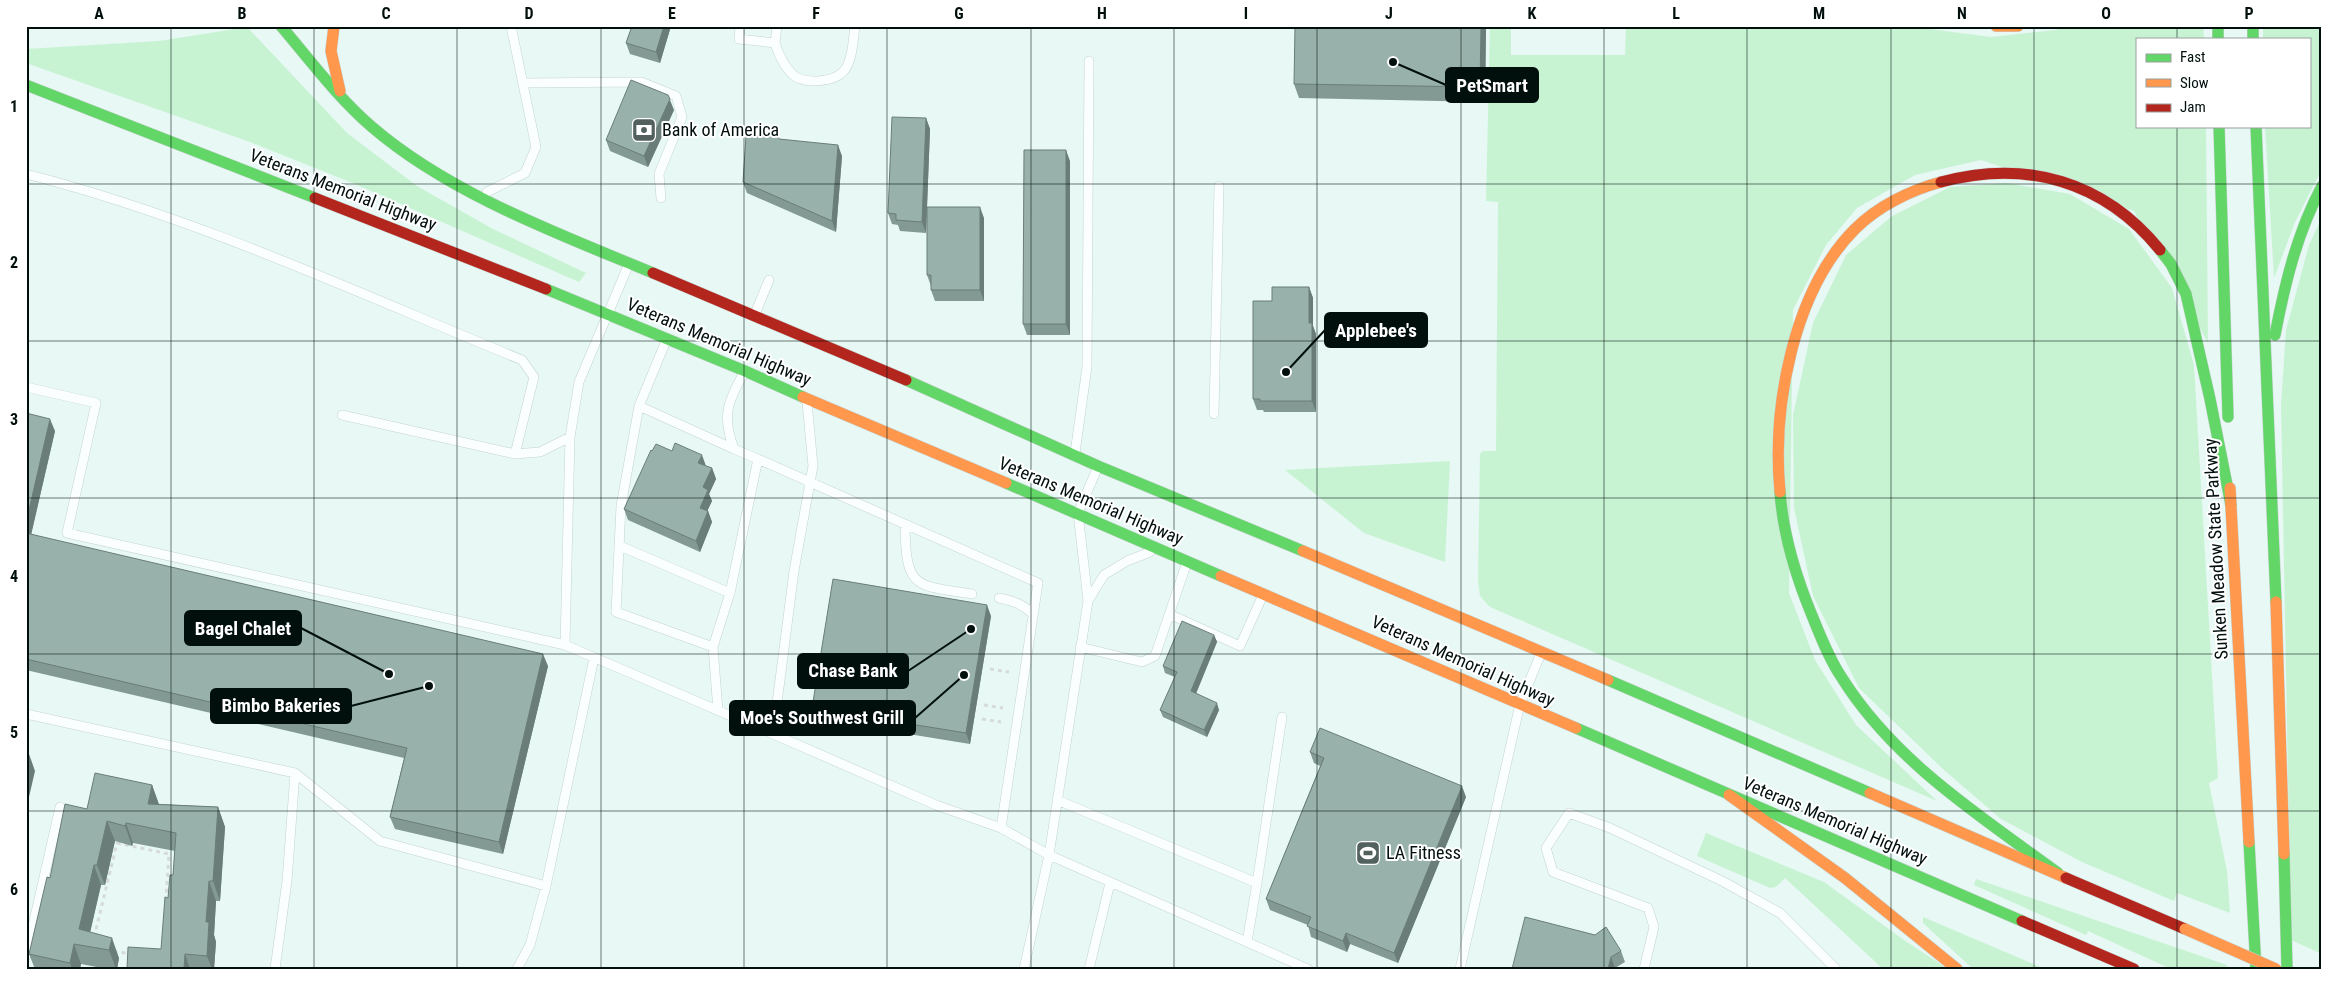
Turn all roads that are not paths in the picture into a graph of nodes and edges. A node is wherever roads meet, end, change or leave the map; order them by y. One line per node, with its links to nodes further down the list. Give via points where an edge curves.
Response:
1 (281, 26): 13 (main road, Veterans Memorial Highway)
2 (334, 26): 13 (main road, via 330,39 331,62)
3 (512, 26): 11 (lane)
4 (740, 26): 9 (lane, via 738,39)
5 (777, 26): 9 (lane)
6 (855, 26): 9 (lane, via 849,62 843,72 827,80 793,76)
7 (1996, 26): 8 (main road)
8 (2018, 26)
9 (775, 43)
10 (1089, 61): 36 (lane, via 1087,367)
11 (523, 83): 19 (lane, via 536,146 525,173); 20 (lane, via 641,82 676,96 682,117 659,174)
12 (26, 85): 23 (main road, Veterans Memorial Highway)
13 (342, 98): 19 (main road, Veterans Memorial Highway, via 372,127 410,156)
14 (2219, 128): 40 (main road, Sunken Meadow State Parkway)
15 (2256, 128): 27 (main road)
16 (26, 174): 35 (lane, via 84,189 200,227 522,360 534,377)
17 (1219, 186): 31 (lane)
18 (2322, 186): 27 (main road, via 2301,231 2285,279)
19 (479, 196): 21 (main road, Veterans Memorial Highway)
20 (661, 198)
21 (630, 263): 23 (lane); 24 (main road, Veterans Memorial Highway)
22 (769, 280): 24 (lane)
23 (607, 313): 25 (main road, Veterans Memorial Highway); 33 (lane, via 579,382)
24 (754, 316): 36 (main road, Veterans Memorial Highway)
25 (667, 338): 26 (main road, Veterans Memorial Highway); 30 (lane)
26 (746, 371): 29 (main road, Veterans Memorial Highway); 34 (lane, via 730,396 727,428)
27 (2267, 383): 87 (main road)
28 (26, 387): 53 (lane, via 96,404 67,533)
29 (807, 400): 39 (lane, via 813,466); 41 (main road, Veterans Memorial Highway)
30 (639, 406): 34 (lane); 43 (lane, via 621,506)
31 (1214, 414)
32 (342, 415): 35 (lane)
33 (570, 437): 35 (lane, via 540,452); 53 (lane)
34 (734, 449): 37 (lane)
35 (515, 454)
36 (1074, 455): 38 (main road, Veterans Memorial Highway)
37 (758, 459): 39 (lane); 46 (lane)
38 (1098, 466): 41 (lane); 56 (main road, Veterans Memorial Highway)
39 (810, 483): 42 (lane); 62 (lane, via 794,571)
40 (2231, 505): 69 (main road, via 2209,388 2182,283 2160,252 2131,221 2099,198 2054,177 1995,171 1936,183 1891,203 1856,229 1823,270 1802,316 1787,374 1780,436 1779,483 1796,577 1842,680 1887,739 1973,810); 85 (main road, Sunken Meadow State Parkway)
41 (1078, 513): 44 (main road, Veterans Memorial Highway); 50 (lane)
42 (905, 525): 47 (lane, via 905,557 916,580 928,587); 51 (lane, via 1038,583)
43 (620, 546): 46 (lane); 54 (lane, via 616,612)
44 (1158, 549): 45 (main road, Veterans Memorial Highway); 50 (lane, via 1127,561 1104,575)
45 (1187, 562): 48 (main road, Veterans Memorial Highway); 52 (lane)
46 (730, 593): 54 (lane)
47 (972, 594)
48 (1263, 594): 52 (lane, via 1240,646); 58 (main road, Veterans Memorial Highway)
49 (999, 598): 51 (lane, via 1025,606)
50 (1088, 601): 55 (lane)
51 (1033, 614): 67 (lane)
52 (1168, 614): 55 (lane, via 1155,656 1142,662)
53 (565, 645): 57 (lane)
54 (713, 647): 59 (lane)
55 (1080, 647): 65 (lane)
56 (1542, 651): 58 (lane); 69 (main road, Veterans Memorial Highway)
57 (594, 658): 59 (lane); 72 (lane)
58 (1520, 704): 64 (main road, Veterans Memorial Highway); 80 (lane)
59 (718, 710): 62 (lane)
60 (26, 714): 63 (lane)
61 (1282, 717): 71 (lane)
62 (774, 734): 67 (lane, via 936,805)
63 (295, 773): 72 (lane, via 380,841); 75 (lane, via 287,881)
64 (1728, 795): 83 (main road, via 1901,920); 84 (main road, Veterans Memorial Highway)
65 (1057, 800): 68 (lane); 71 (lane)
66 (60, 807): 74 (lane)
67 (1001, 828): 68 (lane)
68 (1049, 855): 70 (lane); 77 (lane)
69 (2058, 873): 86 (main road, Veterans Memorial Highway, bridge)
70 (1110, 883): 73 (lane); 78 (lane)
71 (1257, 883): 73 (lane)
72 (546, 886): 76 (lane, via 530,944)
73 (1247, 942): 79 (lane)
74 (26, 956)
75 (275, 969)
76 (517, 969)
77 (1024, 969)
78 (1089, 969)
79 (1308, 969)
80 (1460, 969)
81 (1644, 969): 82 (lane, via 1654,927 1648,908 1552,872 1546,848 1569,814 1610,828 1722,881 1780,913)
82 (1836, 969)
83 (1957, 969)
84 (2134, 969)
85 (2256, 969)
86 (2276, 969)
87 (2287, 969)

